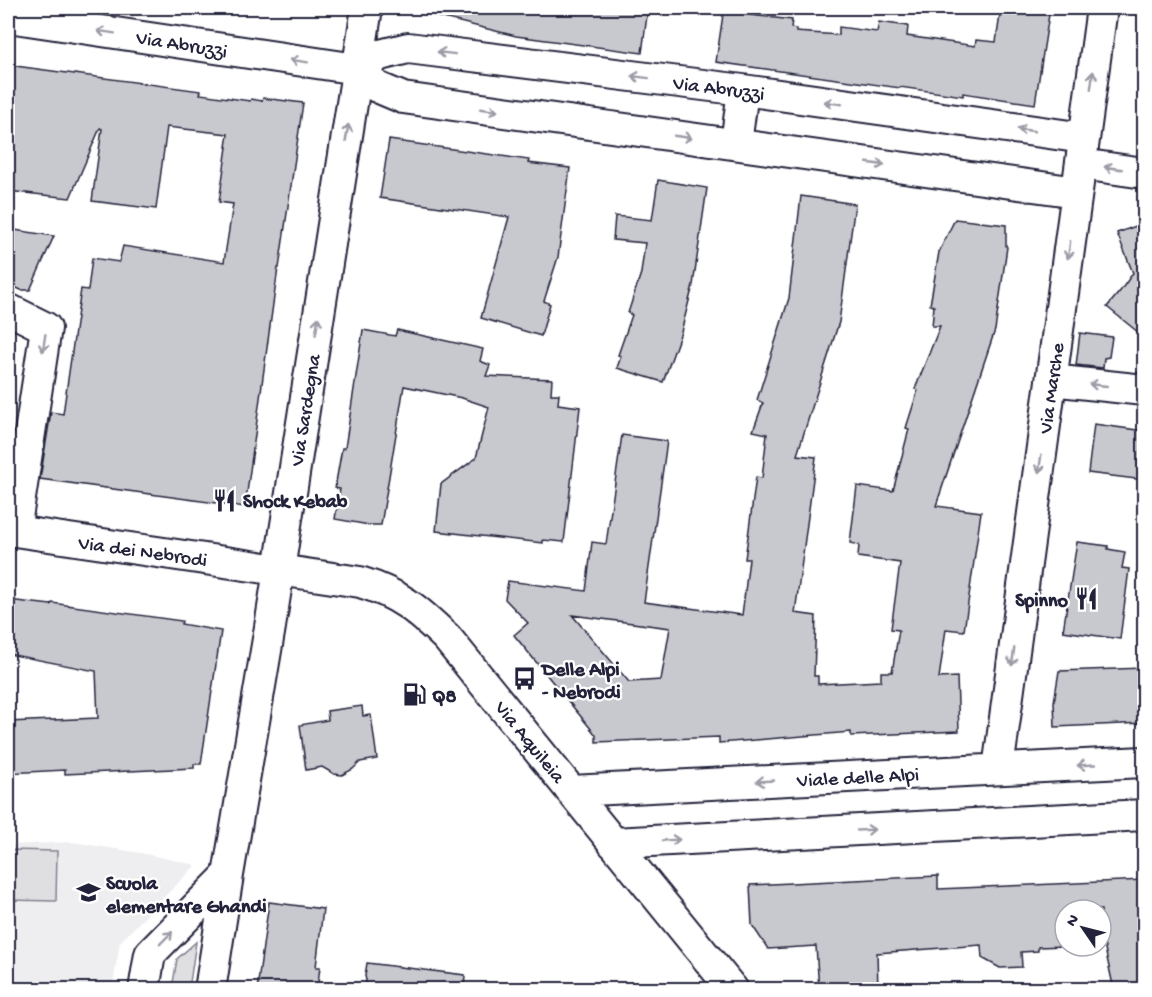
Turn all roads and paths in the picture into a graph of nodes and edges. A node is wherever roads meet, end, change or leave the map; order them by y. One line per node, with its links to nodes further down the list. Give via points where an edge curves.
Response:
1 (367, 8): 4 (street, Via Sardegna)
2 (1102, 8): 7 (street, Via Marche, one-way to 2)
3 (8, 17): 4 (street, Via Abruzzi, one-way to 3)
4 (357, 69): 5 (street, Via Abruzzi, one-way to 4, via 408,48 380,55); 6 (street, one-way to 6, via 376,87 403,98); 13 (street, Via Sardegna, one-way to 4)
5 (743, 90): 6 (street); 7 (street, Via Abruzzi, one-way to 5)
6 (736, 144): 7 (street, one-way to 7)
7 (1081, 164): 8 (street, one-way to 7); 10 (street, Via Marche, one-way to 10)
8 (1144, 173)
9 (8, 309): 12 (street, one-way to 12, via 46,328)
10 (1051, 381): 11 (street, one-way to 10); 15 (street, Via Marche, one-way to 15)
11 (1144, 390)
12 (11, 531): 13 (street, Via dei Nebrodi)
13 (279, 570): 16 (street, Via Aquileia, via 378,587 423,614 447,638); 19 (street, Via Sardegna)
14 (1144, 762): 15 (street, Viale delle Alpi, one-way to 15)
15 (998, 769): 16 (street, Viale delle Alpi, one-way to 16)
16 (571, 791): 18 (street, Via Aquileia)
17 (1144, 815): 18 (street, one-way to 17)
18 (613, 843): 22 (street, Via Aquileia)
19 (228, 874): 20 (street, one-way to 19, via 150,954); 21 (street, Via Sardegna)
20 (144, 990)
21 (210, 990)
22 (733, 990)

